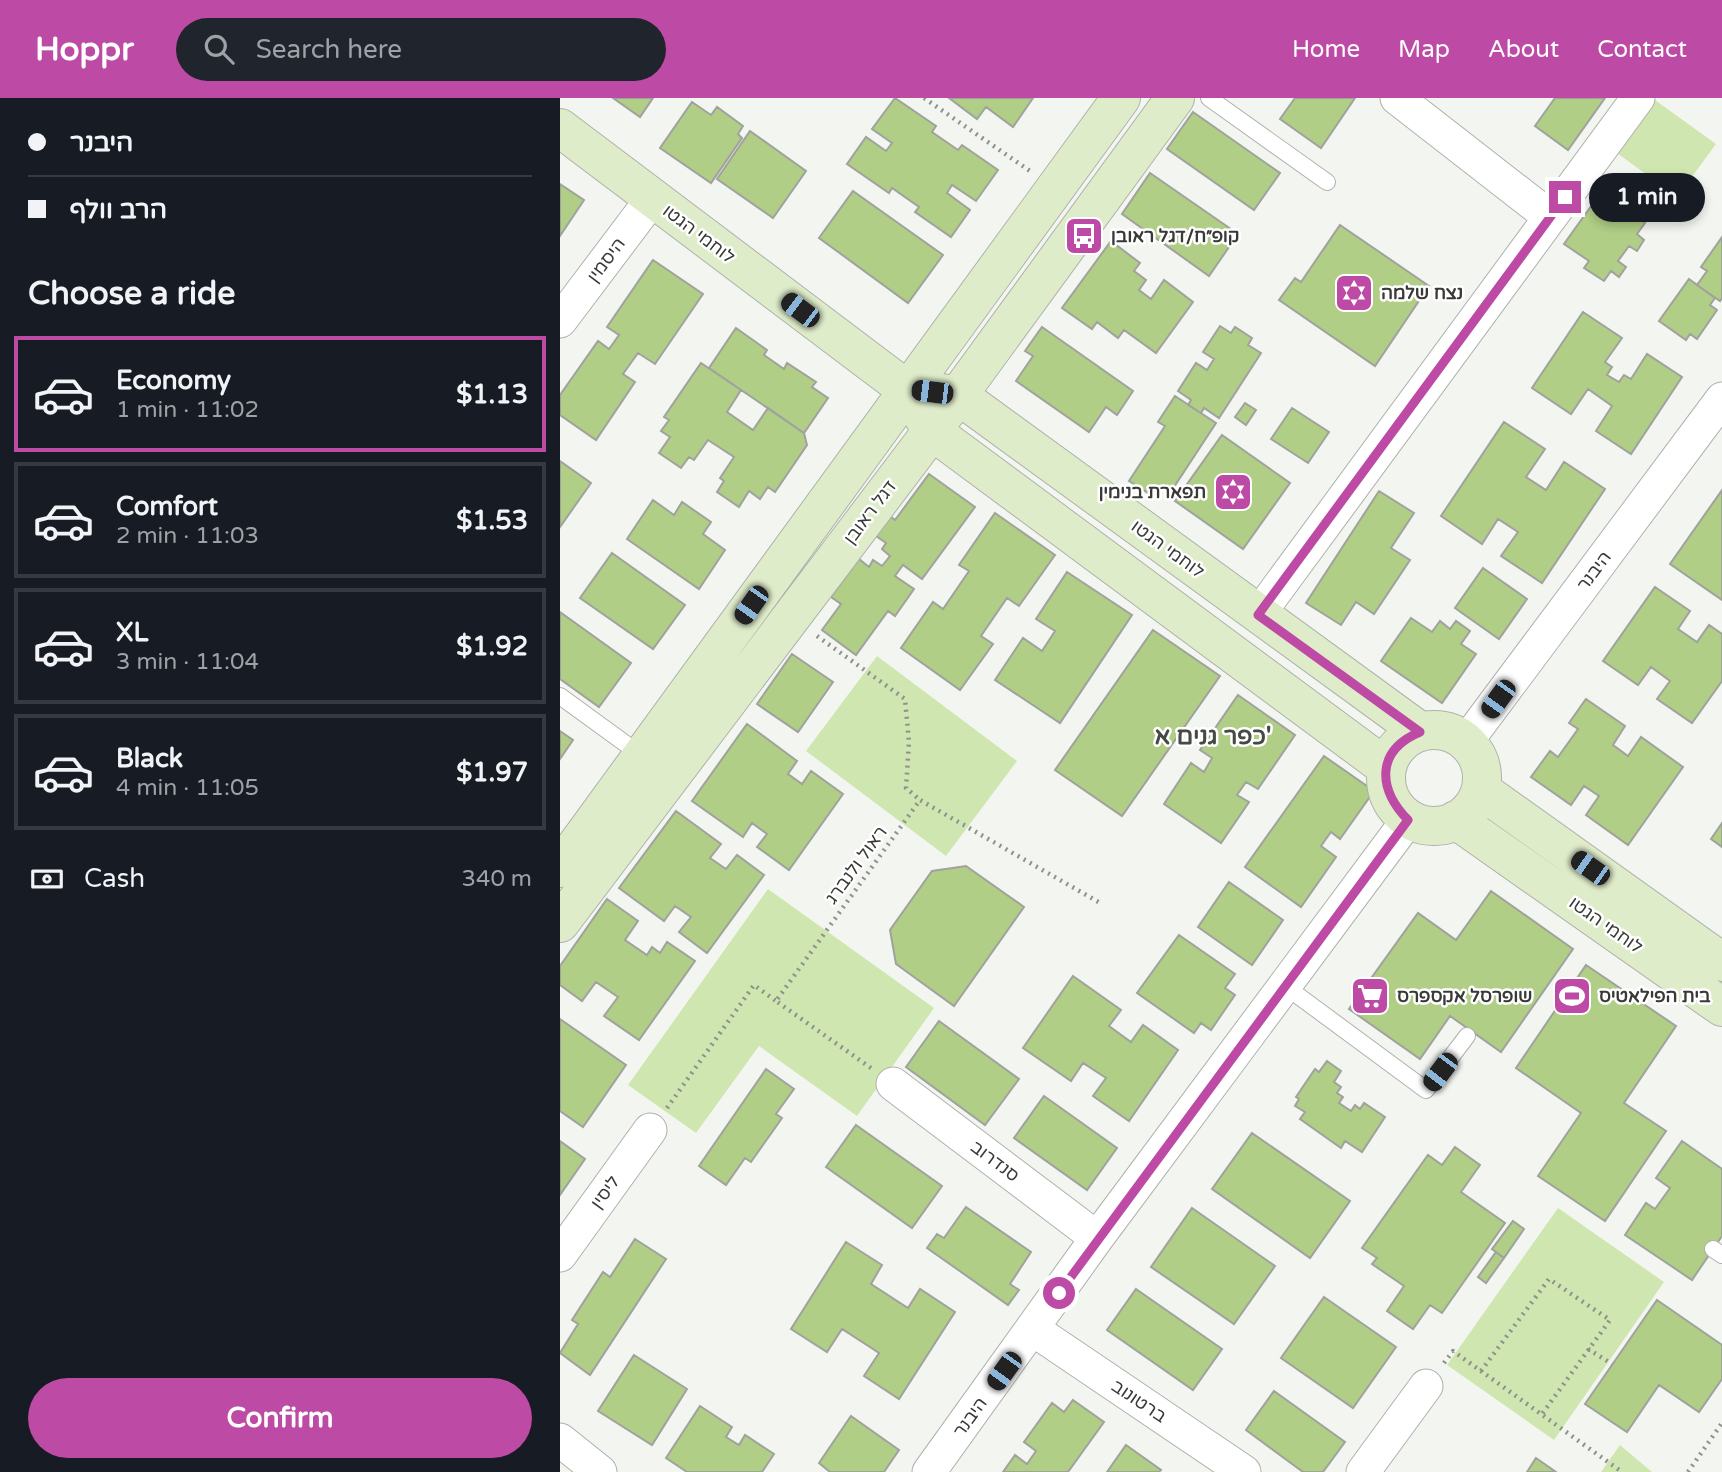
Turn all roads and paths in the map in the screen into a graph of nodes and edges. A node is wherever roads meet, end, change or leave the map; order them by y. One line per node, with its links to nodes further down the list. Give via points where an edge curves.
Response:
1 (924, 98): 9 (path)
2 (1121, 98): 9 (street)
3 (1175, 98): 14 (street, דגל ראובן)
4 (1209, 98): 8 (lane)
5 (1396, 98): 11 (street)
6 (1638, 98): 11 (street)
7 (560, 128): 10 (street, לוחמי הגטו)
8 (1327, 182)
9 (1055, 188): 13 (street)
10 (652, 199): 12 (street, היסמין); 13 (street, לוחמי הגטו)
11 (1550, 217): 17 (street)
12 (560, 321)
13 (906, 389): 14 (street, לוחמי הגטו); 16 (street, לוחמי הגטו); 22 (street)
14 (958, 395): 16 (street, דגל ראובן); 17 (street, לוחמי הגטו)
15 (1722, 399): 21 (street, היבנר)
16 (932, 431): 18 (street, דגל ראובן); 23 (street, לוחמי הגטו)
17 (1258, 615): 20 (street, לוחמי הגטו)
18 (791, 618): 25 (path, via 905,699 909,742 906,788); 30 (street, דגל ראובן)
19 (560, 696): 22 (lane)
20 (1420, 732): 21 (street, via 1454,734); 23 (street, via 1403,741)
21 (1466, 742): 24 (street, via 1478,758)
22 (643, 757): 28 (street)
23 (1387, 768): 26 (street, via 1386,786 1392,803)
24 (1480, 790): 27 (street, via 1465,816); 31 (street, לוחמי הגטו)
25 (919, 800): 29 (path); 33 (path, ראול ולנברג)
26 (1408, 820): 27 (street, via 1427,827); 32 (street, היבנר)
27 (1457, 820): 34 (street, לוחמי הגטו)
28 (560, 868)
29 (1102, 904)
30 (560, 923)
31 (1722, 962)
32 (1285, 986): 35 (lane, via 1426,1090); 38 (street, היבנר)
33 (776, 1001): 36 (path); 37 (path, via 754,985)
34 (1722, 1007)
35 (1467, 1035)
36 (893, 1084): 38 (street, סנדרוב)
37 (650, 1130): 39 (street, ליסין)
38 (1097, 1238): 40 (street, היבנר)
39 (560, 1255)
40 (1034, 1330): 49 (street, היבנר); 50 (street, ברטונוב)
41 (1588, 1349): 42 (path); 43 (path, via 1610,1320 1549,1279); 45 (path)
42 (1612, 1364)
43 (1481, 1371): 44 (path, via 1453,1351); 45 (path)
44 (1426, 1386): 51 (street)
45 (1542, 1414): 52 (path)
46 (1722, 1423): 53 (path)
47 (560, 1440): 48 (street)
48 (600, 1472)
49 (929, 1472)
50 (1244, 1472)
51 (1363, 1472)
52 (1622, 1472)
53 (1688, 1472)

